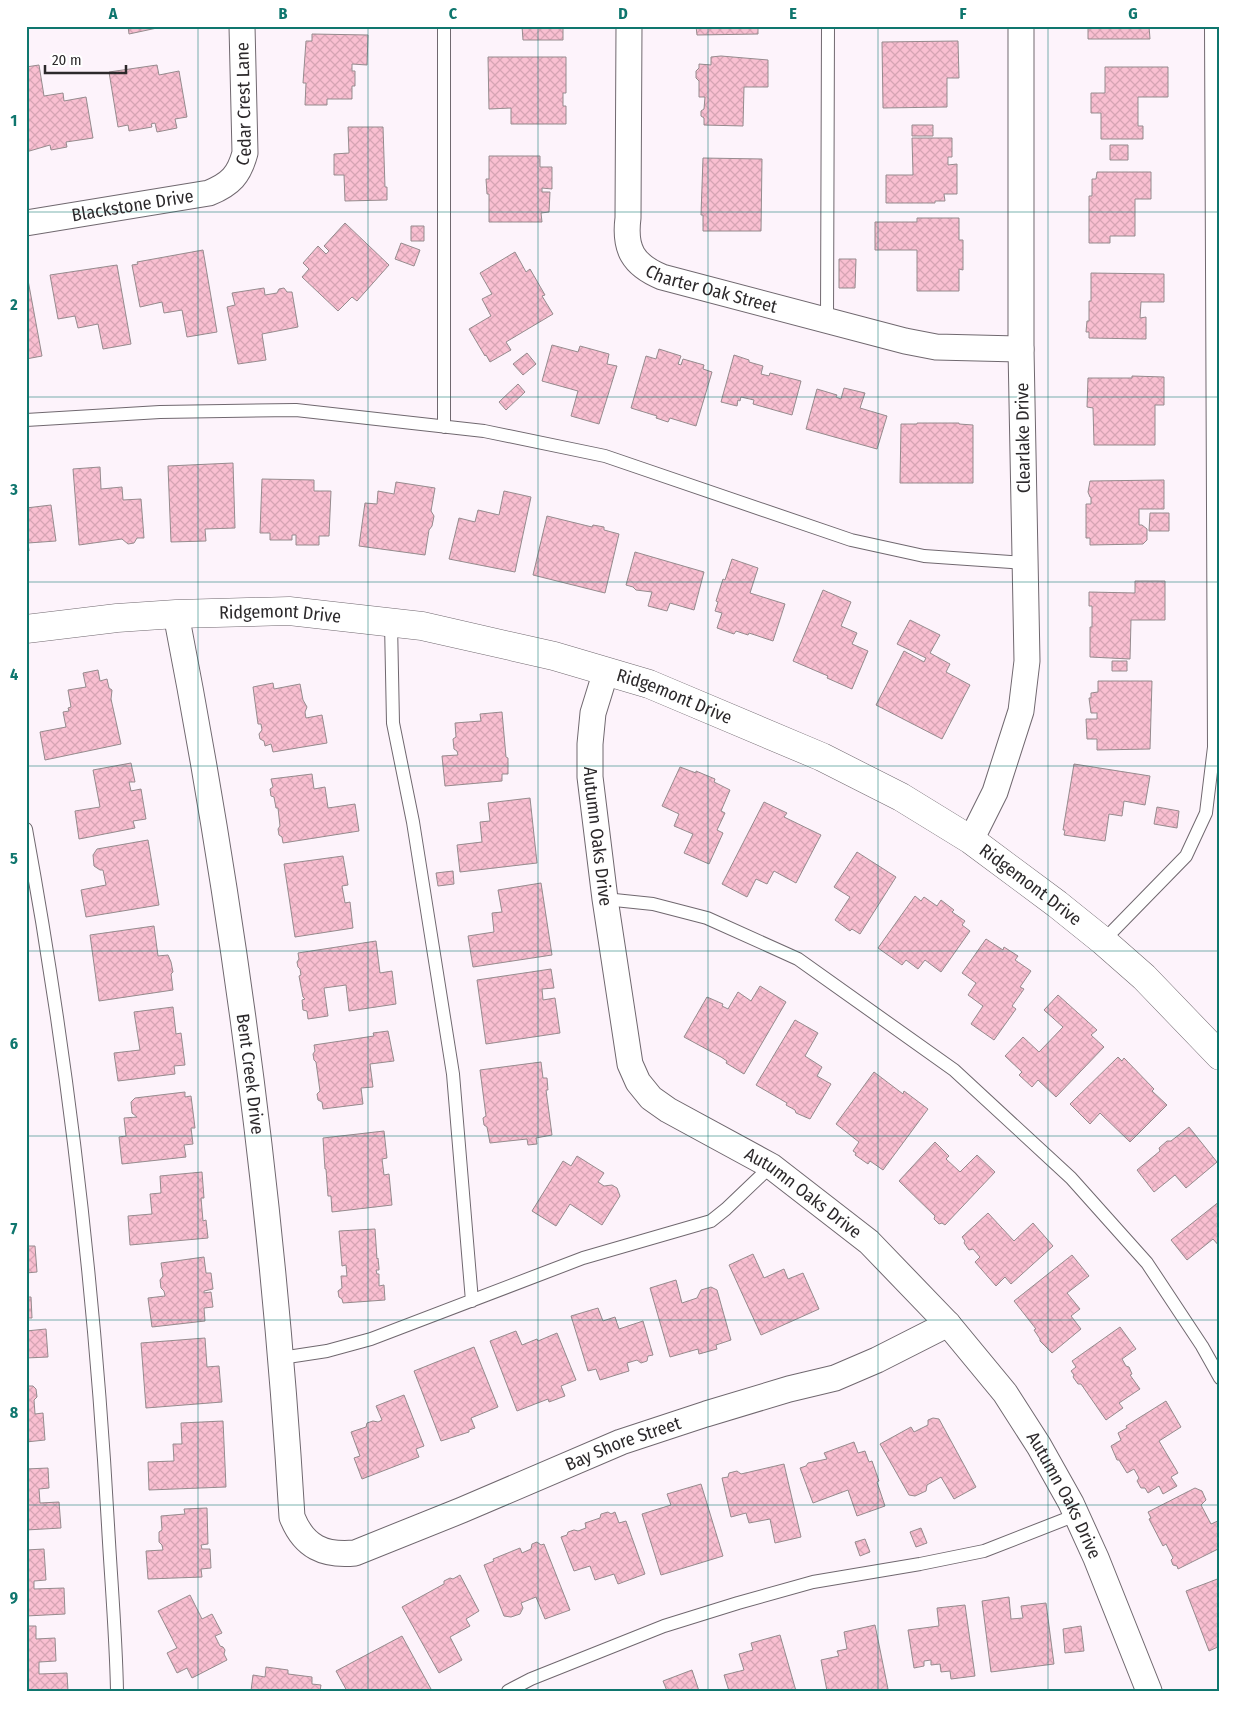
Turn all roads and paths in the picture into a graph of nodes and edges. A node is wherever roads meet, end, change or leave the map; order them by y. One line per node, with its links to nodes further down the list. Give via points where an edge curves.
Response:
1 (242, 26): 7 (street, Cedar Crest Lane, via 245,153)
2 (444, 26): 12 (lane)
3 (629, 26): 9 (street, Charter Oak Street, via 626,233 629,248 637,261 662,278)
4 (828, 26): 9 (lane)
5 (1021, 26): 10 (street, Clearlake Drive)
6 (1211, 26): 21 (lane, via 1214,747 1210,785 1206,813 1186,856)
7 (233, 179): 8 (street, Blackstone Drive, via 209,193)
8 (26, 224)
9 (827, 320): 10 (street, Charter Oak Street, via 936,347)
10 (1021, 349): 13 (street, Clearlake Drive)
11 (26, 420): 12 (lane, via 160,412 296,410)
12 (444, 427): 13 (lane, via 484,431 605,456 851,540 924,556)
13 (1026, 563): 19 (street, Clearlake Drive, via 1027,661 1021,711 995,792)
14 (176, 614): 15 (street, Ridgemont Drive, via 289,612); 16 (street, Ridgemont Drive); 26 (street, Bent Creek Drive, via 212,815 242,1011 268,1216)
15 (391, 623): 17 (street, Ridgemont Drive, via 422,626); 24 (lane, via 393,723 413,822 452,1074)
16 (26, 629)
17 (606, 671): 19 (street, Ridgemont Drive, via 649,684 822,757 901,797); 20 (street, Autumn Oaks Drive, via 593,713 590,744 590,777)
18 (26, 829): 30 (lane, via 47,942 74,1134 93,1309)
19 (971, 840): 21 (street, Ridgemont Drive)
20 (605, 899): 23 (street, Autumn Oaks Drive, via 630,1064 638,1082 651,1098 668,1110); 27 (lane, via 653,904 707,918 798,958 954,1070 1071,1178 1147,1262)
21 (1103, 941): 22 (street, Ridgemont Drive, via 1144,977)
22 (1220, 1056)
23 (771, 1166): 24 (lane, via 710,1220 584,1258); 25 (street, Autumn Oaks Drive, via 869,1242)
24 (472, 1301): 26 (lane, via 371,1339 327,1351)
25 (948, 1324): 28 (street, Autumn Oaks Drive, via 1004,1393 1039,1446); 29 (street, Bay Shore Street, via 835,1378 621,1442 355,1553 319,1550)
26 (281, 1358): 29 (street, Bent Creek Drive, via 292,1517)
27 (1220, 1378)
28 (1076, 1515): 31 (lane, via 984,1551 813,1582 738,1603 656,1630 530,1679); 32 (street, Autumn Oaks Drive)
29 (302, 1536)
30 (117, 1691)
31 (508, 1691)
32 (1149, 1691)

